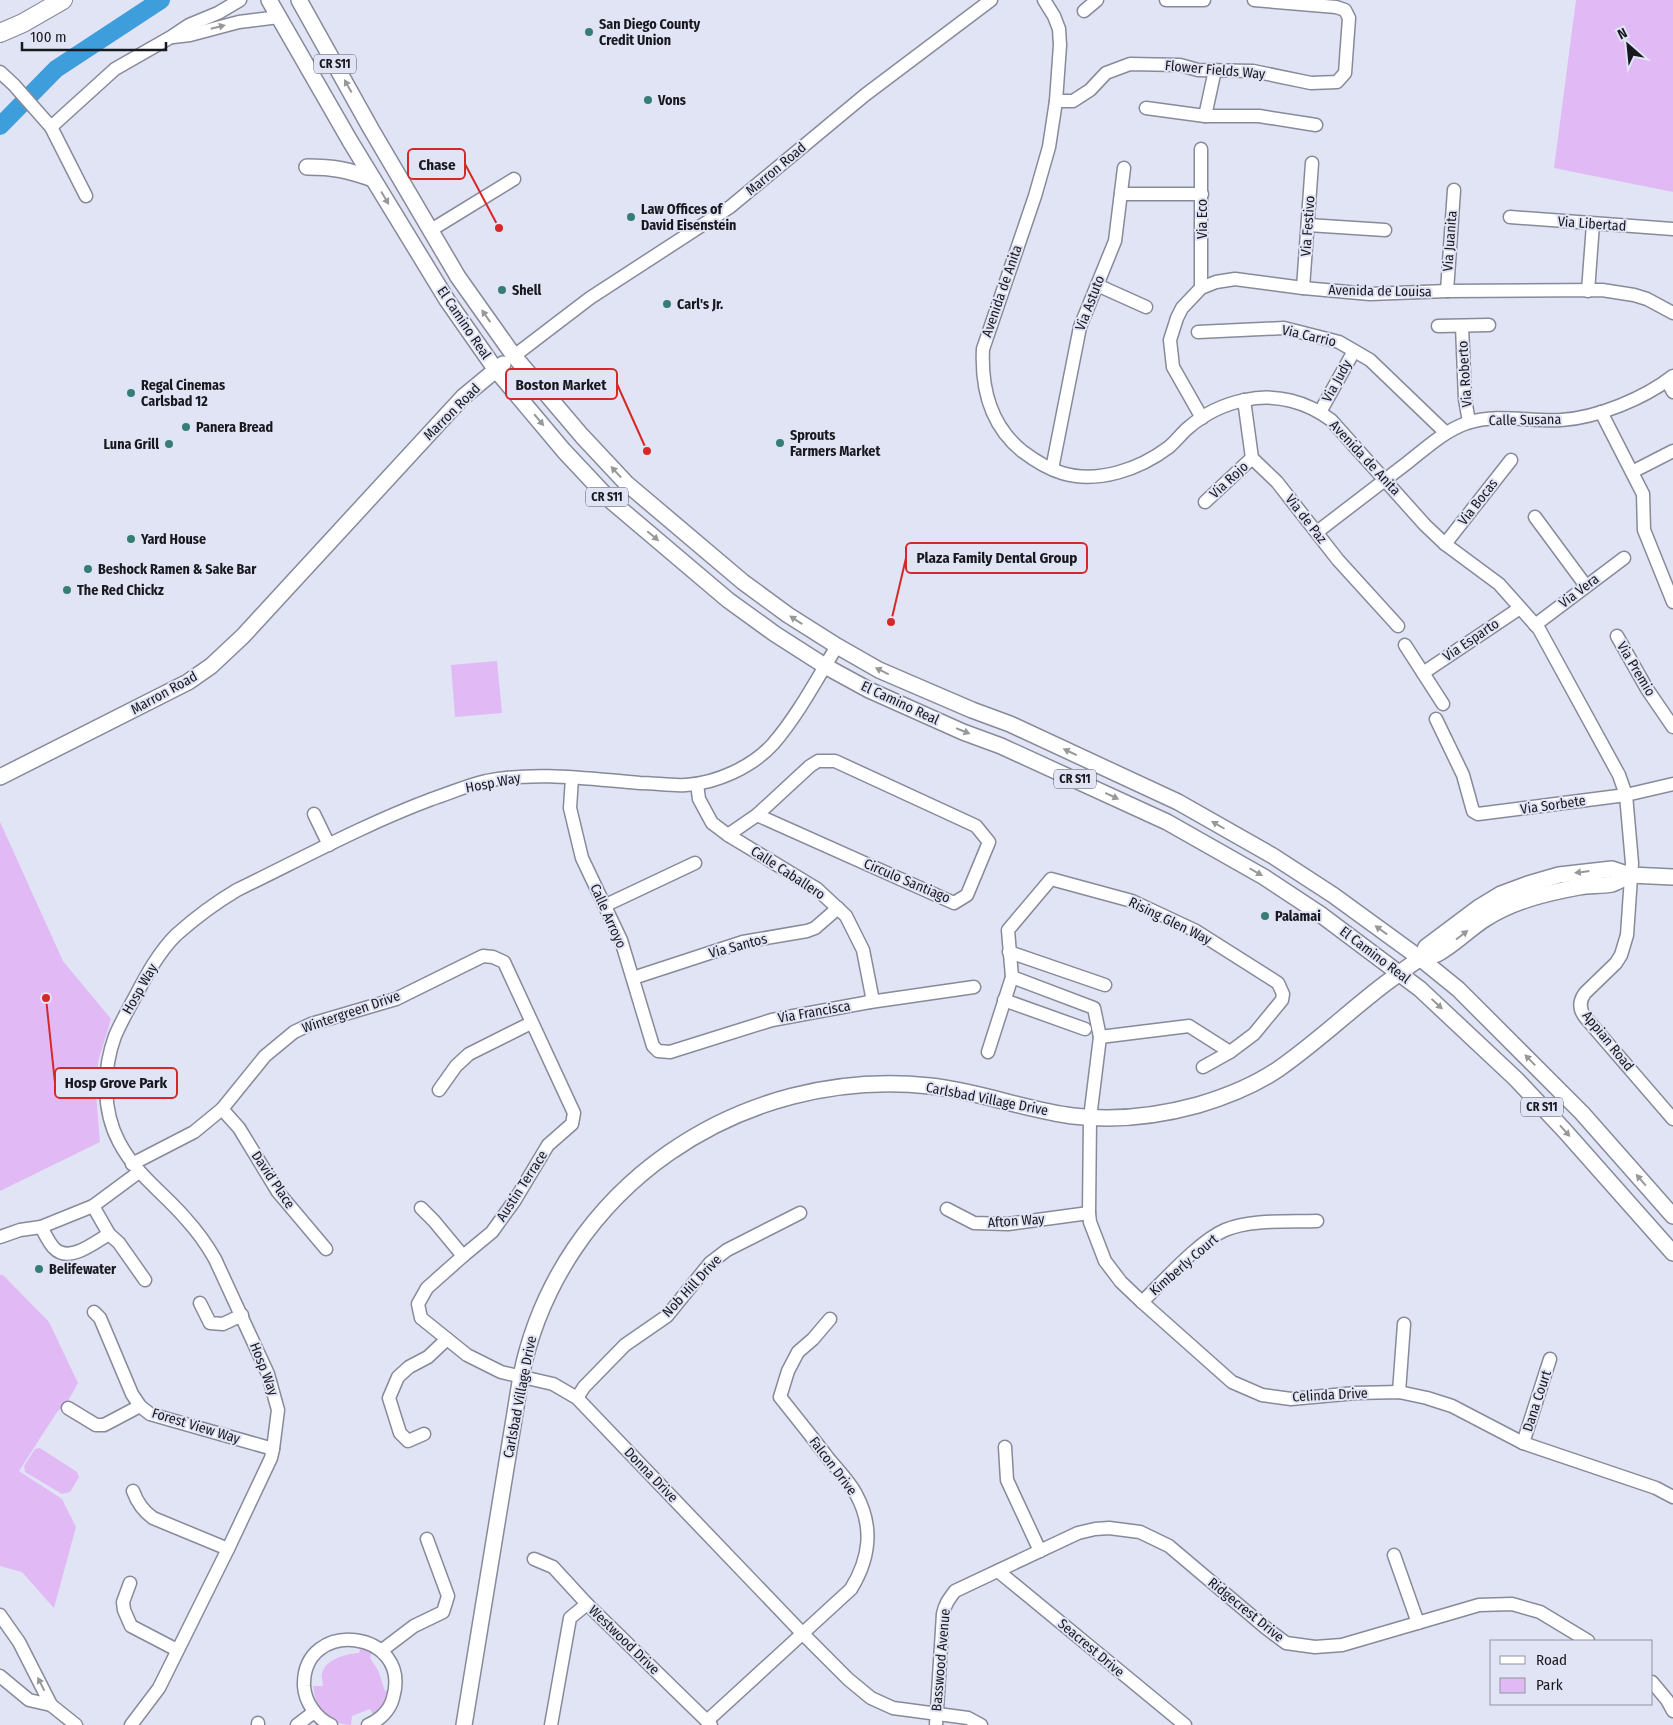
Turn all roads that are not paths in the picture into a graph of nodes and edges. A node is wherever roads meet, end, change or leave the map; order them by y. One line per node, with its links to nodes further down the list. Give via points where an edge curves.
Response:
1 (63, 0): 13 (highway)
2 (240, 0): 14 (street, via 189,25)
3 (269, 0): 12 (main road, El Camino Real / CR S11)
4 (300, 0): 36 (main road, El Camino Real / CR S11, one-way to 4)
5 (991, 0): 50 (street, Marron Road, via 865,95 730,207 590,298)
6 (1044, 0): 17 (street, Avenida de Anita, via 1059,29)
7 (1097, 0): 11 (street)
8 (1166, 0): 9 (street)
9 (1204, 0)
10 (1254, 0): 15 (street, Flower Fields Way, via 1345,10 1349,18 1345,73 1338,82 1311,83 1253,71)
11 (1084, 11)
12 (280, 18): 14 (street, one-way to 12, via 240,22); 26 (main road, El Camino Real / CR S11)
13 (0, 33)
14 (171, 38): 21 (street, via 115,69)
15 (1215, 70): 17 (street, Flower Fields Way, via 1180,65 1130,64 1106,73 1073,102); 19 (street)
16 (0, 72): 21 (street)
17 (1056, 101): 62 (street, Avenida de Anita, via 1049,147 986,337 982,366 986,400 1004,433 1029,456)
18 (1146, 108): 19 (street)
19 (1205, 116): 20 (street, via 1260,116)
20 (1316, 125)
21 (51, 127): 31 (street)
22 (1201, 149): 30 (street, Via Eco)
23 (1312, 163): 34 (street, Via Festivo)
24 (307, 167): 26 (main road, via 347,170)
25 (1124, 168): 29 (street, Via Astuto)
26 (373, 179): 51 (main road, El Camino Real / CR S11, one-way to 51, via 447,300)
27 (514, 179): 36 (street)
28 (1454, 190): 42 (street, Via Juanita)
29 (1121, 194): 30 (street); 38 (street, Via Astuto, via 1115,241)
30 (1202, 194): 39 (street, Via Eco)
31 (86, 196)
32 (1510, 217): 33 (street, Via Libertad)
33 (1593, 224): 35 (street, Via Libertad); 41 (street)
34 (1308, 225): 37 (street); 40 (street, Via Festivo)
35 (1673, 229)
36 (431, 230): 50 (main road, El Camino Real / CR S11, one-way to 36, via 458,277)
37 (1385, 230)
38 (1097, 285): 43 (street); 62 (street, Via Astuto, via 1080,327)
39 (1201, 288): 40 (street, Avenida de Louisa, via 1234,279); 56 (street, Avenida de Louisa, via 1182,308 1170,340 1173,367)
40 (1303, 288): 42 (street, Avenida de Louisa, via 1370,294)
41 (1588, 290): 42 (street, Avenida de Louisa); 44 (street, Avenida de Louisa, via 1634,295)
42 (1447, 291)
43 (1146, 307)
44 (1673, 313)
45 (1489, 324): 47 (street, Via Roberto)
46 (1438, 326): 47 (street, Via Roberto)
47 (1462, 326): 57 (street, Via Roberto)
48 (1198, 332): 49 (street, Via Carrio, via 1284,328 1339,342)
49 (1354, 350): 54 (street, Via Judy); 58 (street, Via Carrio, via 1370,360)
50 (514, 356): 51 (main road, Marron Road); 78 (main road, El Camino Real / CR S11, one-way to 50, via 742,582 626,483)
51 (496, 370): 79 (main road, El Camino Real / CR S11, one-way to 79, via 610,500 728,600); 84 (main road, Marron Road, via 463,397 243,636 211,666 188,682)
52 (1671, 383): 55 (street, Calle Susana)
53 (1244, 400): 54 (street, Avenida de Anita, via 1289,400); 56 (street, Avenida de Anita, via 1214,410); 60 (street)
54 (1320, 412): 64 (street, Avenida de Anita)
55 (1602, 412): 57 (street, Calle Susana, via 1562,420 1504,417); 63 (street)
56 (1202, 418): 62 (street, Avenida de Anita, via 1142,464 1112,474 1090,476)
57 (1469, 422): 58 (street, Calle Susana)
58 (1446, 433): 64 (street, Calle Susana)
59 (1673, 451): 63 (street)
60 (1252, 458): 65 (street, Via Rojo); 67 (street, Via de Paz, via 1277,482)
61 (1511, 460): 68 (street, Via Bocas)
62 (1052, 469)
63 (1632, 472): 70 (street, via 1643,494 1644,530)
64 (1385, 479): 67 (street, Calle Susana); 68 (street, Avenida de Anita)
65 (1205, 502)
66 (1535, 517): 71 (street)
67 (1317, 532): 75 (street, Via de Paz)
68 (1445, 544): 73 (street, Avenida de Anita, via 1499,584)
69 (1624, 558): 71 (street, Via Vera)
70 (1668, 574): 72 (street)
71 (1586, 586): 74 (street, Via Vera)
72 (1673, 602)
73 (1520, 608): 74 (street, Avenida de Anita); 80 (street, Via Esparto)
74 (1535, 625): 88 (street, Avenida de Anita, via 1619,775)
75 (1398, 626)
76 (1616, 636): 83 (street, Via Premio)
77 (1405, 645): 80 (street)
78 (837, 646): 79 (street, Hosp Way); 99 (main road, El Camino Real / CR S11, one-way to 78, via 1298,872 1178,802 1010,724 879,670)
79 (825, 666): 86 (street, Hosp Way, via 772,746 740,769); 100 (main road, El Camino Real / CR S11, one-way to 100, via 869,690 1167,822 1264,877)
80 (1422, 673): 81 (street)
81 (1443, 704)
82 (1436, 719): 88 (street, Via Sorbete, via 1463,775 1473,811 1480,815)
83 (1673, 726)
84 (0, 777)
85 (572, 778): 86 (street, Hosp Way, via 685,786); 92 (street, Hosp Way, via 510,777 484,782 406,809); 96 (street, Calle Arroyo, via 570,808 582,858)
86 (697, 784): 91 (street, Calle Caballero, via 699,800 712,823)
87 (1673, 784): 88 (street, Via Sorbete)
88 (1626, 795): 94 (street, Avenida de Anita, via 1632,863)
89 (314, 814): 92 (street)
90 (757, 815): 90 (street, Circulo Santiago, via 954,903 967,895 989,842 976,826 834,760 818,760); 91 (street)
91 (728, 835): 97 (street, Calle Caballero, via 817,888)
92 (329, 845): 119 (street, Hosp Way, via 210,906 175,936 148,972 116,1034 106,1075 108,1108 118,1141)
93 (695, 863): 96 (street)
94 (1630, 875): 95 (main road, Carlsbad Village Drive); 99 (main road, Carlsbad Village Drive, via 1612,869 1585,871 1559,875 1501,894 1426,947); 118 (street, Appian Road, via 1629,924 1621,955 1585,993 1581,1007)
95 (1673, 877)
96 (606, 905): 102 (street, Calle Arroyo)
97 (838, 908): 102 (street, Via Santos, via 815,928 743,942); 106 (street, Calle Caballero, via 846,916 863,950 872,996)
98 (1010, 952): 101 (street, Rising Glen Way); 103 (street); 112 (street, Rising Glen Way, via 1008,930 1051,879 1132,901 1196,931 1278,983 1282,1000 1254,1034)
99 (1421, 959): 100 (main road, Carlsbad Village Drive); 125 (main road, El Camino Real / CR S11, one-way to 99, via 1582,1113 1458,989)
100 (1400, 973): 117 (main road, Carlsbad Village Drive, via 1305,1050 1242,1089 1222,1098 1169,1112); 131 (main road, El Camino Real / CR S11, one-way to 131, via 1516,1079)
101 (1012, 977): 105 (street, Rising Glen Way); 109 (street, via 1094,1008)
102 (633, 978): 110 (street, Calle Arroyo, via 653,1046)
103 (1106, 985)
104 (974, 987): 106 (street, Via Francisca)
105 (1004, 1000): 108 (street); 111 (street, Rising Glen Way)
106 (870, 1002): 110 (street, Via Francisca, via 772,1020 670,1052)
107 (531, 1023): 113 (street, Wintergreen Drive); 115 (street, via 469,1054); 116 (street, Wintergreen Drive, via 504,962 483,956 396,999 294,1032 265,1056)
108 (1085, 1030)
109 (1100, 1037): 112 (street, via 1189,1026); 117 (street)
110 (658, 1051)
111 (988, 1052)
112 (1230, 1052): 114 (street, Rising Glen Way)
113 (548, 1058): 132 (street, Austin Terrace, via 574,1113 572,1124 548,1146 492,1232)
114 (1204, 1067)
115 (439, 1090)
116 (222, 1109): 119 (street, Wintergreen Drive, via 194,1132); 130 (street, David Place, via 239,1128 278,1192)
117 (1090, 1118): 124 (street, Celinda Drive); 142 (main road, Carlsbad Village Drive, via 930,1086 873,1084 797,1094 724,1120 677,1146 636,1177 583,1236 563,1266 536,1320)
118 (1673, 1119)
119 (136, 1168): 120 (street, Wintergreen Drive); 137 (street, Hosp Way, via 206,1243)
120 (93, 1206): 127 (street, Wintergreen Drive); 128 (street)
121 (421, 1208): 132 (street)
122 (947, 1209): 124 (street, Afton Way, via 974,1223 991,1224)
123 (800, 1213): 144 (street, Nob Hill Drive, via 727,1250 710,1263 666,1316 625,1345)
124 (1088, 1213): 134 (street, Celinda Drive, via 1106,1261 1121,1282)
125 (1673, 1216)
126 (1317, 1221): 134 (street, Kimberly Court, via 1248,1224 1226,1230 1198,1249)
127 (41, 1227): 128 (street, via 55,1249 66,1254 81,1250); 129 (street, Wintergreen Drive)
128 (109, 1234): 133 (street)
129 (0, 1237)
130 (326, 1249)
131 (1673, 1253)
132 (463, 1256): 140 (street, Donna Drive, via 427,1288 418,1304 421,1318)
133 (145, 1280)
134 (1142, 1302): 143 (street, Celinda Drive, via 1232,1382 1262,1395 1291,1399)
135 (200, 1303): 137 (street, via 210,1323 223,1324)
136 (94, 1312): 145 (street, via 100,1318)
137 (242, 1316): 150 (street, Hosp Way, via 275,1397 278,1410)
138 (830, 1319): 164 (street, Falcon Drive, via 798,1352 780,1397 856,1493 866,1517 866,1556 850,1589)
139 (1404, 1324): 143 (street)
140 (447, 1339): 142 (street, Donna Drive, via 467,1355 501,1372); 147 (street, via 398,1378 389,1398 400,1433 408,1441)
141 (1550, 1359): 148 (street, Dana Court)
142 (521, 1376): 144 (street, Donna Drive, via 553,1384); 180 (main road, Carlsbad Village Drive)
143 (1399, 1392): 148 (street, Celinda Drive, via 1452,1406)
144 (577, 1398): 164 (street, Donna Drive)
145 (140, 1406): 146 (street, Forest View Way, via 96,1425); 150 (street, Forest View Way, via 150,1414)
146 (68, 1408)
147 (424, 1434)
148 (1523, 1443): 152 (street, Celinda Drive, via 1656,1488)
149 (1005, 1447): 155 (street, via 1007,1480)
150 (273, 1449): 154 (street, Hosp Way)
151 (133, 1491): 154 (street, via 138,1502 153,1518)
152 (1673, 1497)
153 (427, 1539): 167 (street, via 448,1596 443,1612 414,1626)
154 (228, 1549): 166 (street, Hosp Way)
155 (1040, 1551): 158 (street, Ridgecrest Drive); 163 (street, Ridgecrest Drive, via 1078,1533 1095,1529 1140,1532 1169,1546 1286,1643 1315,1647 1342,1645)
156 (1394, 1555): 163 (street)
157 (534, 1559): 161 (street, Westwood Drive, via 553,1567)
158 (998, 1571): 160 (street, Ridgecrest Drive, via 955,1591); 183 (street, Seacrest Drive)
159 (130, 1583): 166 (street, via 123,1602 132,1626)
160 (950, 1597): 173 (street, Basswood Avenue, via 942,1614)
161 (587, 1604): 174 (street, Westwood Drive); 181 (street, via 570,1618)
162 (0, 1615): 170 (street, one-way to 162, via 20,1642)
163 (1418, 1623): 165 (street, Ridgecrest Drive, via 1479,1605 1512,1604 1540,1612)
164 (803, 1634): 173 (street, Donna Drive, via 871,1698 893,1708); 174 (street, Falcon Drive)
165 (1586, 1640)
166 (177, 1650): 176 (street, Hosp Way, via 159,1688)
167 (381, 1650): 172 (street, via 362,1640 348,1638 336,1640 321,1649 310,1663 305,1678 306,1695); 179 (street, via 394,1672 395,1691 386,1711)
168 (0, 1676): 170 (street, via 29,1700)
169 (1653, 1683): 171 (street)
170 (51, 1705): 175 (street)
171 (1673, 1711)
172 (314, 1712): 177 (street); 178 (street)
173 (936, 1719): 182 (street, Donna Drive, via 968,1718)
174 (709, 1723)
175 (76, 1725)
176 (131, 1725)
177 (296, 1725)
178 (331, 1725)
179 (369, 1725)
180 (464, 1725)
181 (550, 1725)
182 (982, 1725)
183 (1184, 1725)

